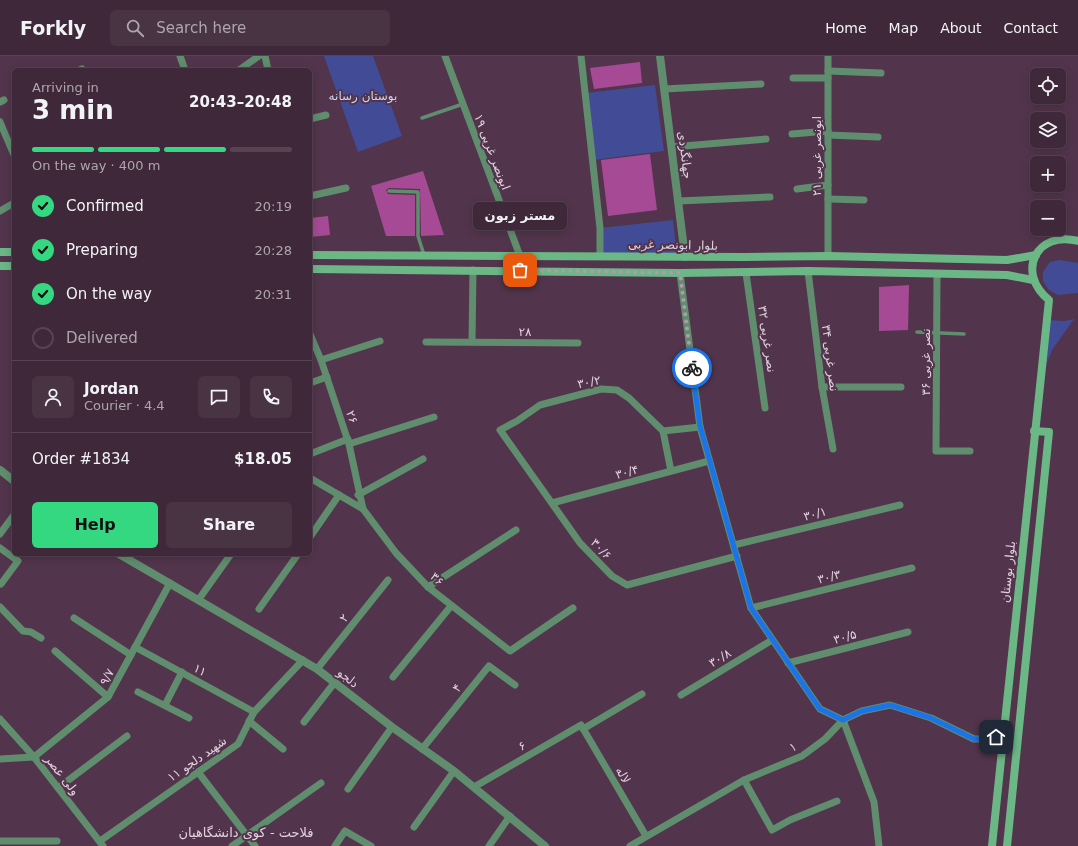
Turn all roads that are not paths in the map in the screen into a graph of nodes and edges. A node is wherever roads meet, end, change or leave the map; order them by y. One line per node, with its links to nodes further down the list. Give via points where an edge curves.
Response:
1 (180, 56): 8 (street)
2 (259, 56): 9 (street)
3 (265, 56): 10 (street)
4 (444, 56): 16 (street, ابونصر غربی ۱۹)
5 (580, 56): 47 (street, via 600,228)
6 (660, 56): 15 (street, جهانگردی)
7 (828, 56): 12 (street, ابونصر غربی ۲۱)
8 (184, 68)
9 (242, 68)
10 (268, 68)
11 (881, 73): 12 (street)
12 (828, 74): 13 (street); 21 (street, ابونصر غربی ۲۱)
13 (792, 78)
14 (761, 84): 15 (street)
15 (664, 89): 25 (street, جهانگردی)
16 (463, 104): 19 (lane); 46 (street, ابونصر غربی ۱۹)
17 (326, 115): 18 (street)
18 (312, 118)
19 (422, 118)
20 (0, 122): 26 (street)
21 (828, 133): 22 (street); 23 (street); 27 (street, ابونصر غربی ۲۱)
22 (792, 134)
23 (878, 137)
24 (766, 139): 25 (street)
25 (672, 147): 35 (street, جهانگردی)
26 (12, 149)
27 (828, 185): 29 (street); 33 (street, ابونصر غربی ۲۱)
28 (346, 188): 31 (street)
29 (797, 189)
30 (389, 191): 44 (lane, via 418,192 418,236)
31 (312, 196)
32 (770, 197): 35 (street)
33 (828, 199): 34 (street); 48 (street, ابونصر غربی ۲۱)
34 (864, 200)
35 (679, 201): 49 (street, جهانگردی)
36 (12, 203): 37 (street)
37 (0, 210)
38 (1068, 238): 39 (lane); 40 (main road); 45 (main road, via 1055,239 1044,245)
39 (1078, 238)
40 (1078, 241)
41 (0, 252): 42 (main road)
42 (12, 252)
43 (312, 254): 44 (main road, بلوار ابونصر غربی)
44 (424, 255): 46 (main road, بلوار ابونصر غربی)
45 (1036, 255): 48 (main road, بلوار ابونصر غربی, via 1007,260); 58 (main road, via 1032,268)
46 (520, 256): 47 (main road, بلوار ابونصر غربی)
47 (600, 256): 49 (main road, بلوار ابونصر غربی)
48 (828, 256): 49 (main road, بلوار ابونصر غربی)
49 (685, 257)
50 (0, 266): 51 (main road)
51 (12, 266)
52 (312, 269): 53 (main road)
53 (473, 270): 55 (main road); 65 (street)
54 (808, 270): 56 (main road); 57 (main road); 71 (street, نصر غربی ۳۴)
55 (680, 273): 56 (main road); 74 (street)
56 (746, 273): 72 (street, نصر غربی ۳۲)
57 (937, 274): 58 (main road, via 1007,275); 60 (street, نصر غربی ۳۶)
58 (1033, 280): 77 (main road, بلوار بوستان, via 1039,292 1049,300)
59 (917, 332): 60 (lane)
60 (937, 332): 61 (lane); 80 (street, نصر غربی ۳۶, via 936,451)
61 (964, 334)
62 (312, 339): 67 (street, ۲۶)
63 (380, 341): 67 (street)
64 (426, 342): 65 (street, ۲۸)
65 (472, 342): 66 (street, ۲۸)
66 (578, 344)
67 (321, 360): 68 (street, ۲۶)
68 (327, 377): 69 (street); 78 (street, ۲۶)
69 (312, 382)
70 (901, 387): 71 (street)
71 (822, 388): 79 (street, نصر غربی ۳۴)
72 (765, 408)
73 (434, 416): 78 (street)
74 (700, 426): 76 (street); 83 (street)
75 (500, 430): 76 (street, ۳۰/۲, via 540,405 601,389 617,390 629,398); 90 (street, ۳۰/۶)
76 (663, 431): 85 (street)
77 (1034, 432): 141 (main road, بلوار بوستان); 171 (main road, via 1049,432)
78 (348, 442): 81 (street); 88 (street, ۲۶)
79 (833, 448)
80 (970, 451)
81 (312, 453)
82 (423, 459): 88 (street)
83 (709, 461): 85 (street, ۳۰/۴); 97 (street)
84 (0, 470): 86 (street)
85 (671, 471): 90 (street, ۳۰/۴)
86 (12, 479)
87 (312, 479): 89 (street)
88 (358, 494): 92 (street, ۲۶)
89 (339, 495): 92 (street); 96 (street)
90 (552, 503): 102 (street, ۳۰/۶, via 580,543 612,576 627,585)
91 (900, 505): 97 (street, ۳۰/۱)
92 (363, 509): 107 (street, ۳۶, via 396,553)
93 (12, 518): 95 (street)
94 (516, 530): 107 (street)
95 (0, 534)
96 (312, 534)
97 (734, 545): 102 (street)
98 (0, 548): 106 (street, via 18,562)
99 (123, 556): 105 (street, دلجو)
100 (230, 556): 108 (street)
101 (297, 556): 113 (street)
102 (737, 556): 112 (street)
103 (912, 568): 112 (street, ۳۰/۳)
104 (388, 580): 123 (street, ۲)
105 (170, 583): 108 (street, دلجو); 118 (street, ۹/۷)
106 (1, 584)
107 (428, 587): 109 (street, ۳۶)
108 (199, 599): 121 (street, دلجو)
109 (451, 606): 111 (street, ۳۶, via 510,651); 125 (street)
110 (0, 607): 116 (street, via 23,631)
111 (573, 608)
112 (751, 608): 117 (street)
113 (259, 609)
114 (74, 618): 120 (street)
115 (908, 632): 122 (street, ۳۰/۵)
116 (41, 638)
117 (772, 640): 122 (street); 130 (street, ۳۰/۸)
118 (135, 647): 120 (street, ۹/۷); 124 (street, ۱۱)
119 (55, 651): 131 (street)
120 (131, 655): 131 (street, ۹/۷)
121 (303, 660): 123 (street, دلجو); 133 (street, شهید دلجو ۱۱)
122 (788, 663): 136 (street, via 820,709)
123 (317, 669): 126 (street, دلجو)
124 (182, 672): 132 (street); 133 (street, ۱۱)
125 (393, 677)
126 (335, 682): 138 (street); 139 (street, دلجو)
127 (515, 685): 144 (street, ۴, via 489,666)
128 (138, 692): 132 (street)
129 (642, 694): 140 (street, ۶)
130 (681, 695)
131 (108, 698): 145 (street, ۹/۷)
132 (165, 705): 134 (street)
133 (254, 712): 137 (street, شهید دلجو ۱۱)
134 (189, 718)
135 (0, 719): 145 (street, ولی عصر)
136 (843, 720): 141 (street, via 862,711 890,705 931,718 974,739 989,739); 149 (street, ۱, via 825,739 802,756); 169 (street, via 874,802)
137 (249, 721): 143 (street); 148 (street, شهید دلجو ۱۱, via 238,744)
138 (304, 722)
139 (392, 727): 144 (street, دلجو); 153 (street)
140 (582, 727): 151 (street, ۶); 158 (street, لاله)
141 (1004, 734): 170 (main road, بلوار بوستان)
142 (127, 736): 152 (street)
143 (283, 749)
144 (422, 749): 147 (street, دلجو)
145 (34, 757): 146 (street); 152 (street, ولی عصر)
146 (0, 759)
147 (454, 771): 151 (street, دلجو); 156 (street)
148 (198, 772): 157 (street); 161 (street, شهید دلجو ۱۱)
149 (744, 780): 154 (street, via 772,830); 158 (street, ۱)
150 (321, 783): 157 (street)
151 (474, 787): 155 (street, دلجو)
152 (58, 788): 161 (street, ولی عصر)
153 (348, 789)
154 (837, 801)
155 (510, 816): 162 (street, دلجو); 167 (street)
156 (414, 827)
157 (247, 835): 163 (street); 164 (street)
158 (646, 836): 168 (street, ۱)
159 (0, 841): 160 (street)
160 (57, 841)
161 (101, 844)
162 (540, 844)
163 (232, 846)
164 (255, 846)
165 (335, 846): 166 (street, via 345,831)
166 (371, 846)
167 (490, 846)
168 (630, 846)
169 (879, 846)
170 (992, 846)
171 (1008, 846)

